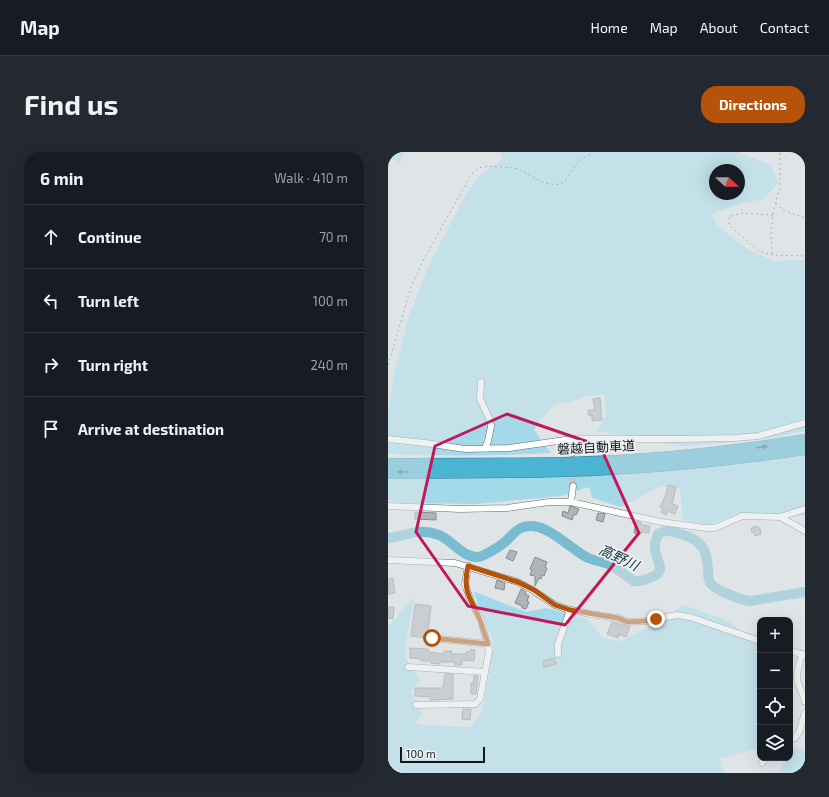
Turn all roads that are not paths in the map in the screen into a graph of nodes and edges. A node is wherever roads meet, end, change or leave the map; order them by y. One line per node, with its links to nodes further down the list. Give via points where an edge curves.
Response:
1 (481, 382): 6 (street, via 480,399 491,426)
2 (805, 423): 3 (street, via 758,436 735,438)
3 (572, 438): 6 (street, via 509,448); 8 (street)
4 (388, 439): 6 (street, via 466,449)
5 (805, 440): 9 (highway, 磐越自動車道, one-way to 5, via 565,463 699,454)
6 (485, 448)
7 (805, 449): 10 (highway, 磐越自動車道, one-way to 10, via 641,467 564,471)
8 (572, 453)
9 (388, 464)
10 (388, 472)
11 (573, 486): 12 (street)
12 (571, 502): 13 (street, via 549,502 507,508); 15 (street, via 661,522 706,528 715,528 742,516)
13 (388, 506)
14 (805, 509): 15 (street)
15 (780, 517): 16 (street)
16 (805, 532)
17 (388, 560): 18 (street, via 455,563)
18 (468, 566): 19 (street, via 518,582 555,605); 22 (street, via 465,584)
19 (570, 610): 21 (street, via 628,622 678,615 690,616); 24 (street, via 558,644)
20 (432, 638): 22 (street)
21 (757, 640)
22 (488, 644): 27 (street)
23 (793, 652): 25 (street)
24 (558, 654)
25 (804, 655): 28 (street, via 799,664 797,680)
26 (408, 668): 27 (street)
27 (485, 672): 29 (street, via 480,699 475,704)
28 (805, 702)
29 (416, 705)
30 (805, 713): 31 (street, via 799,732)
31 (793, 738)

